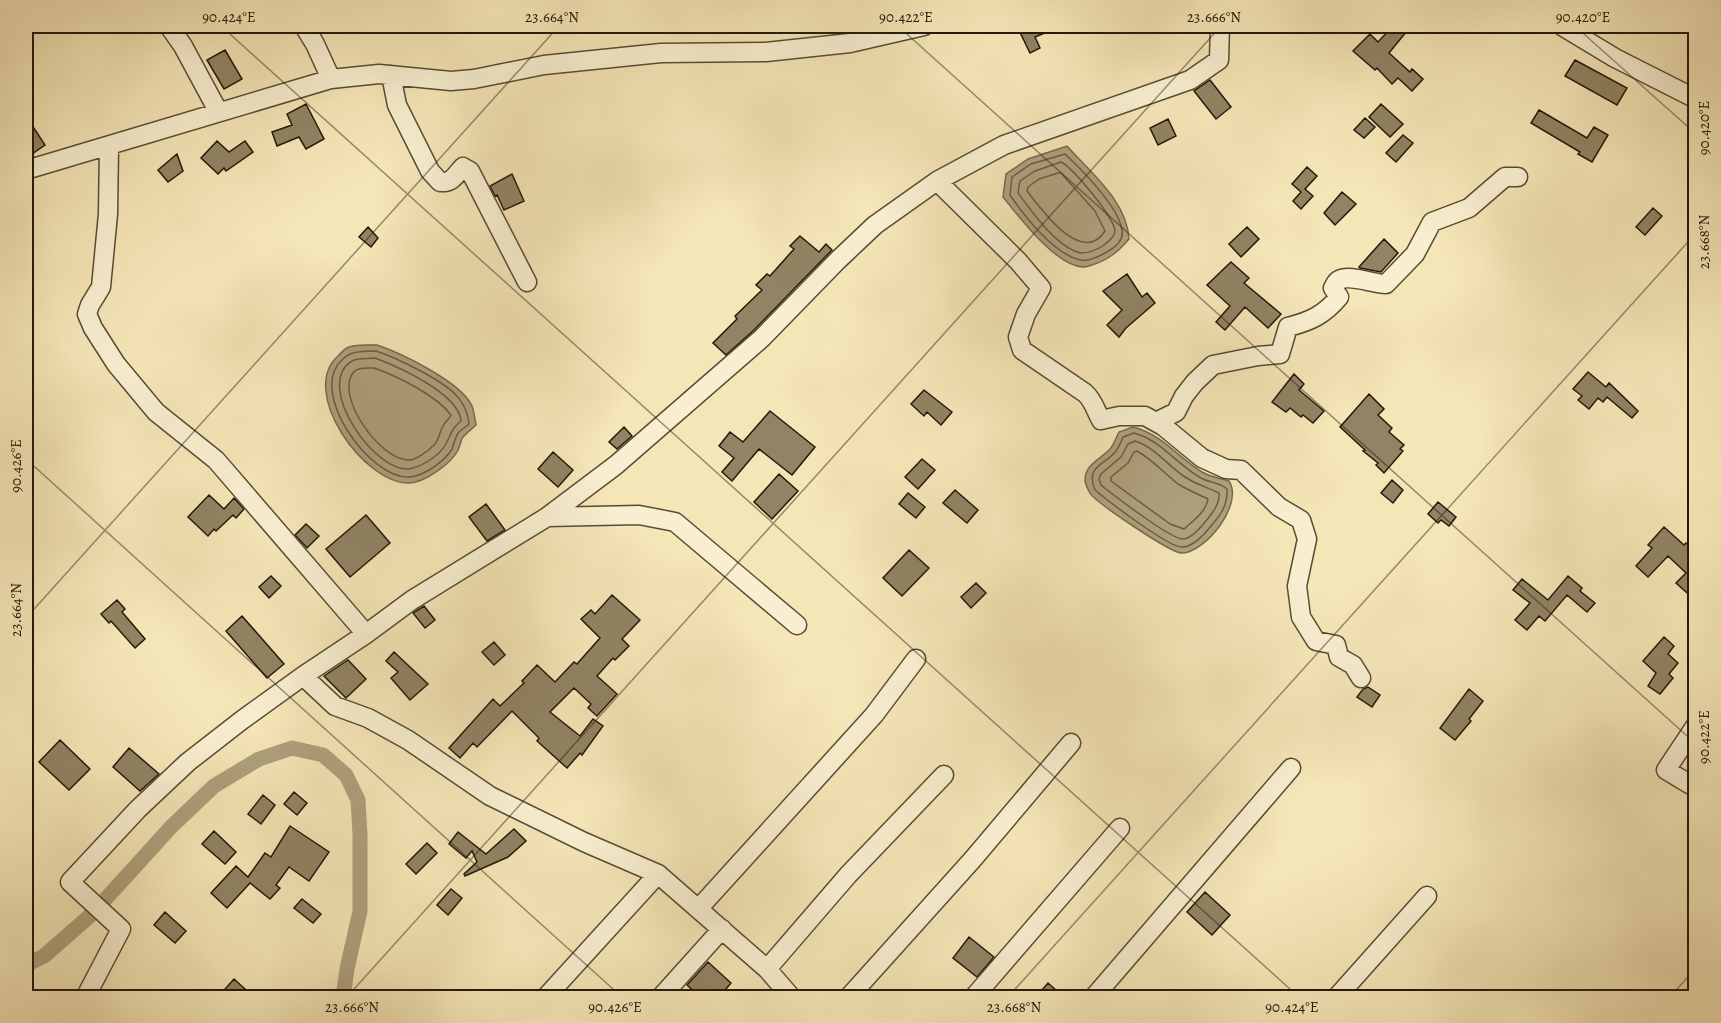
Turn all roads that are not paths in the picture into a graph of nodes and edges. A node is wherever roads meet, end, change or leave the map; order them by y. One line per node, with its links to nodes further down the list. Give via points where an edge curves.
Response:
1 (169, 26): 9 (street)
2 (304, 26): 7 (street)
3 (924, 26): 6 (street, via 850,43 766,52 650,54 544,65 474,79 451,81)
4 (1220, 26): 13 (street, via 1219,60 1190,80 1004,145)
5 (1562, 26): 8 (street)
6 (391, 75): 7 (street); 14 (street, via 397,105 430,171 446,183 463,167 470,171)
7 (332, 79): 9 (street)
8 (1695, 99)
9 (218, 111): 10 (street)
10 (109, 146): 11 (street); 18 (street, via 101,287 87,314 93,328 116,364 156,412 216,460)
11 (26, 170)
12 (1518, 177): 15 (street, via 1505,177 1469,208 1432,222 1415,254 1386,284 1352,277 1340,280 1333,288 1339,297 1327,311 1288,327 1280,354 1213,365 1195,382 1176,412)
13 (937, 181): 15 (street, via 1041,288 1018,337 1022,350 1085,393 1094,401 1101,420 1145,416); 16 (street, via 875,225 762,338 616,465)
14 (527, 282)
15 (1156, 422): 21 (street, via 1202,458 1226,470 1241,470 1279,507 1301,520 1307,539 1297,586 1301,617 1316,641 1336,645 1339,657 1353,665)
16 (547, 517): 17 (street, via 639,515 675,522); 18 (street, via 412,600)
17 (798, 626)
18 (366, 634): 20 (street)
19 (916, 659): 30 (street, via 874,715)
20 (303, 675): 28 (street, via 335,706 368,718 408,741 490,796); 33 (street, via 188,762 70,882 121,929)
21 (1361, 678)
22 (1695, 725): 26 (street, via 1666,770)
23 (1071, 743): 37 (street)
24 (1291, 768): 39 (street)
25 (944, 775): 32 (street, via 848,875)
26 (1695, 788)
27 (1120, 828): 38 (street)
28 (658, 874): 30 (street); 34 (street)
29 (1427, 896): 40 (street)
30 (699, 908): 31 (street)
31 (722, 929): 32 (street); 35 (street)
32 (767, 969): 36 (street)
33 (85, 998)
34 (545, 998)
35 (660, 998)
36 (792, 998)
37 (848, 998)
38 (973, 998)
39 (1093, 998)
40 (1336, 998)

